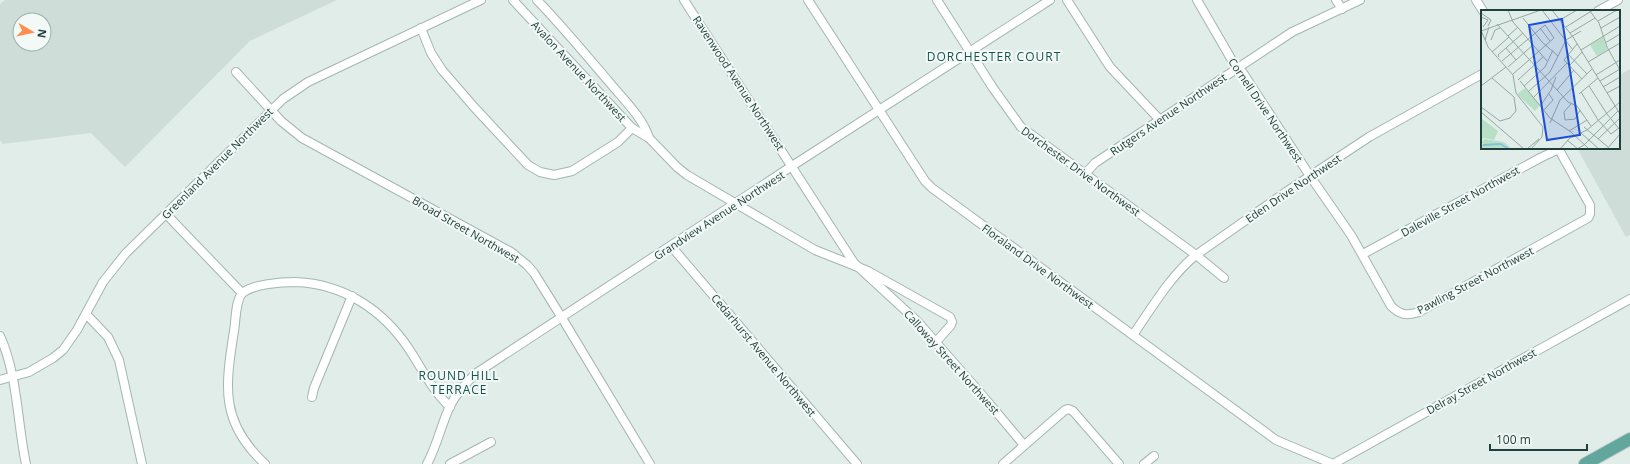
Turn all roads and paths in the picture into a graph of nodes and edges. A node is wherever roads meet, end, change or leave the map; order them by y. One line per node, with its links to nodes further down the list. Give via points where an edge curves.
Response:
1 (481, 0): 17 (street, Greenland Avenue Northwest)
2 (513, 0): 25 (street, Avalon Avenue Northwest)
3 (537, 0): 26 (street, Avalon Avenue Northwest, via 564,27 625,101 640,120)
4 (684, 0): 29 (street, Ravenwood Avenue Northwest)
5 (808, 0): 23 (street, Floraland Drive Northwest)
6 (937, 0): 18 (street, Dorchester Drive Northwest)
7 (1050, 0): 18 (street, Grandview Avenue Northwest)
8 (1067, 0): 24 (street, via 1110,67)
9 (1197, 0): 19 (street, Cornell Drive Northwest)
10 (1336, 0): 14 (street)
11 (1360, 0): 14 (street, Rutgers Avenue Northwest)
12 (1476, 0): 15 (street)
13 (1618, 0): 16 (street)
14 (1342, 9): 19 (street, Rutgers Avenue Northwest, via 1292,32)
15 (1482, 10)
16 (1600, 10)
17 (421, 28): 22 (street, Greenland Avenue Northwest, via 308,82); 25 (street, via 442,70 528,165 540,172 554,175 572,171 618,142)
18 (970, 51): 23 (street, Grandview Avenue Northwest); 30 (street, Dorchester Drive Northwest, via 1018,124)
19 (1237, 67): 24 (street, Rutgers Avenue Northwest); 31 (street, Cornell Drive Northwest)
20 (236, 72): 22 (street, Broad Street Northwest)
21 (1481, 75): 31 (street, Eden Drive Northwest, via 1369,137)
22 (271, 110): 33 (street, Greenland Avenue Northwest); 44 (street, Broad Street Northwest, via 302,138 515,255 534,273)
23 (879, 111): 29 (street, Grandview Avenue Northwest); 45 (street, Floraland Drive Northwest, via 932,188)
24 (1160, 120): 30 (street, Rutgers Avenue Northwest, via 1095,163)
25 (632, 128): 26 (street, Avalon Avenue Northwest)
26 (649, 138): 32 (street, Avalon Avenue Northwest, via 677,168)
27 (1556, 149): 35 (street, Daleville Street Northwest)
28 (1559, 149): 39 (street, Pawling Street Northwest, via 1590,205 1590,214 1586,220 1419,312 1405,315 1397,312 1388,302)
29 (792, 166): 32 (street, Grandview Avenue Northwest); 37 (street, Ravenwood Avenue Northwest)
30 (1085, 174): 36 (street, Dorchester Drive Northwest)
31 (1310, 176): 35 (street, Cornell Drive Northwest); 36 (street, Eden Drive Northwest)
32 (735, 204): 34 (street, Grandview Avenue Northwest); 37 (street, Avalon Avenue Northwest, via 815,250)
33 (166, 214): 40 (street); 43 (street, Greenland Avenue Northwest, via 114,267)
34 (671, 246): 44 (street, Grandview Avenue Northwest); 62 (street, Cedarhurst Avenue Northwest)
35 (1363, 254): 39 (street, Cornell Drive Northwest)
36 (1196, 255): 38 (street, Dorchester Drive Northwest); 45 (street, Eden Drive Northwest, via 1184,266)
37 (858, 267): 47 (street, Calloway Street Northwest, via 902,306); 47 (street, Avalon Avenue Northwest, via 950,317 951,325)
38 (1224, 278)
39 (1376, 280)
40 (242, 293): 41 (street, via 276,283 300,282 332,288); 58 (street, via 229,362 229,404 237,428)
41 (352, 296): 50 (street); 51 (street, via 388,322 436,392)
42 (1630, 299): 66 (street, Delray Street Northwest)
43 (86, 314): 48 (street, Greenland Avenue Northwest, via 69,342 54,358 29,372); 57 (street, via 108,337 119,360)
44 (562, 318): 51 (street, Grandview Avenue Northwest, via 475,374); 61 (street, Broad Street Northwest)
45 (1133, 335): 66 (street, Floraland Drive Northwest, via 1276,440)
46 (0, 336): 48 (street)
47 (936, 342): 54 (street, Calloway Street Northwest)
48 (13, 377): 49 (street, Greenland Avenue Northwest); 56 (street)
49 (0, 380)
50 (312, 397)
51 (450, 407): 59 (street, Grandview Avenue Northwest)
52 (491, 442): 60 (street)
53 (1629, 442): 67 (main road)
54 (1024, 445): 63 (street); 64 (street, via 1068,409 1073,411)
55 (1154, 456): 65 (street)
56 (26, 464)
57 (142, 464)
58 (265, 464)
59 (427, 464)
60 (450, 464)
61 (650, 464)
62 (857, 464)
63 (1003, 464)
64 (1119, 464)
65 (1144, 464)
66 (1333, 464)
67 (1584, 464)

